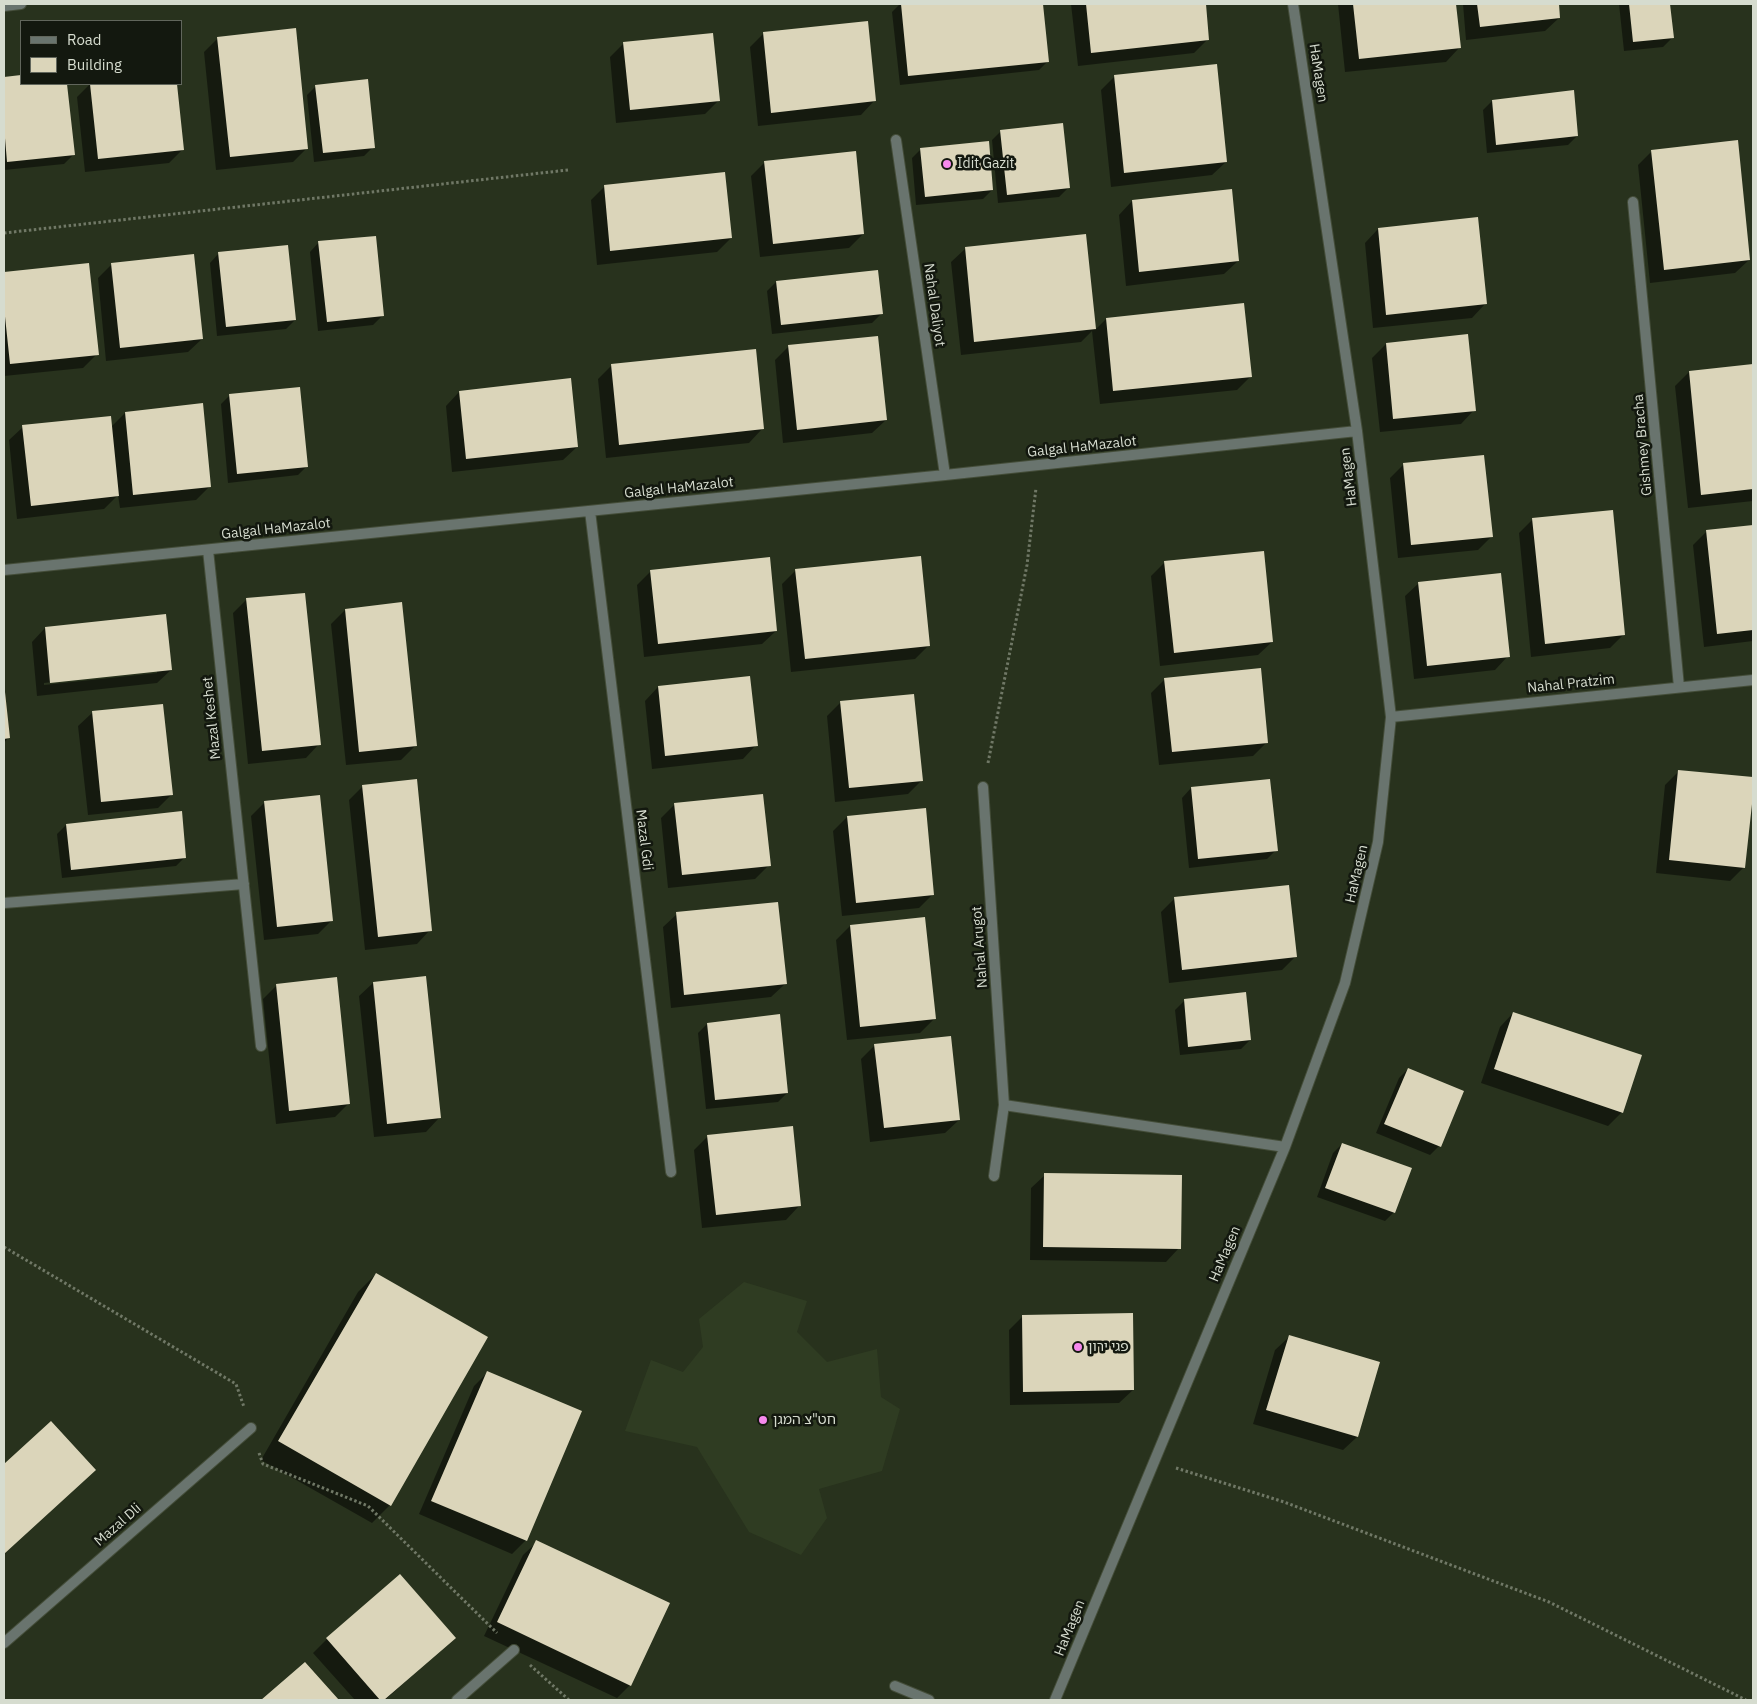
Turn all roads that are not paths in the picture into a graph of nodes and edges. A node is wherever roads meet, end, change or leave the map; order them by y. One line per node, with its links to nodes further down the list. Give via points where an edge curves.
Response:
1 (21, 4): 3 (street)
2 (1293, 4): 6 (street, HaMagen)
3 (4, 6)
4 (896, 140): 7 (street, Nahal Daliyot)
5 (1633, 202): 12 (street, Gishmey Bracha)
6 (1357, 431): 7 (street, Galgal HaMazalot); 13 (street, HaMagen)
7 (945, 475): 8 (street, Galgal HaMazalot)
8 (590, 512): 9 (street, Galgal HaMazalot); 20 (street, Mazal Gdi)
9 (208, 550): 10 (street, Galgal HaMazalot); 15 (street, Mazal Keshet)
10 (4, 570)
11 (1753, 680): 12 (street, Nahal Pratzim)
12 (1679, 687): 13 (street, Nahal Pratzim)
13 (1391, 717): 19 (street, HaMagen, via 1378,842 1348,974)
14 (983, 787): 18 (street, Nahal Arugot)
15 (244, 884): 16 (street); 17 (street, Mazal Keshet)
16 (4, 903)
17 (261, 1046)
18 (1004, 1105): 19 (street); 21 (street, Nahal Arugot)
19 (1284, 1147): 28 (street, HaMagen)
20 (671, 1172)
21 (994, 1176)
22 (251, 1428): 23 (street, Mazal Dli)
23 (4, 1643)
24 (514, 1650): 26 (street)
25 (895, 1686): 27 (street)
26 (457, 1700)
27 (929, 1700)
28 (1056, 1700)

